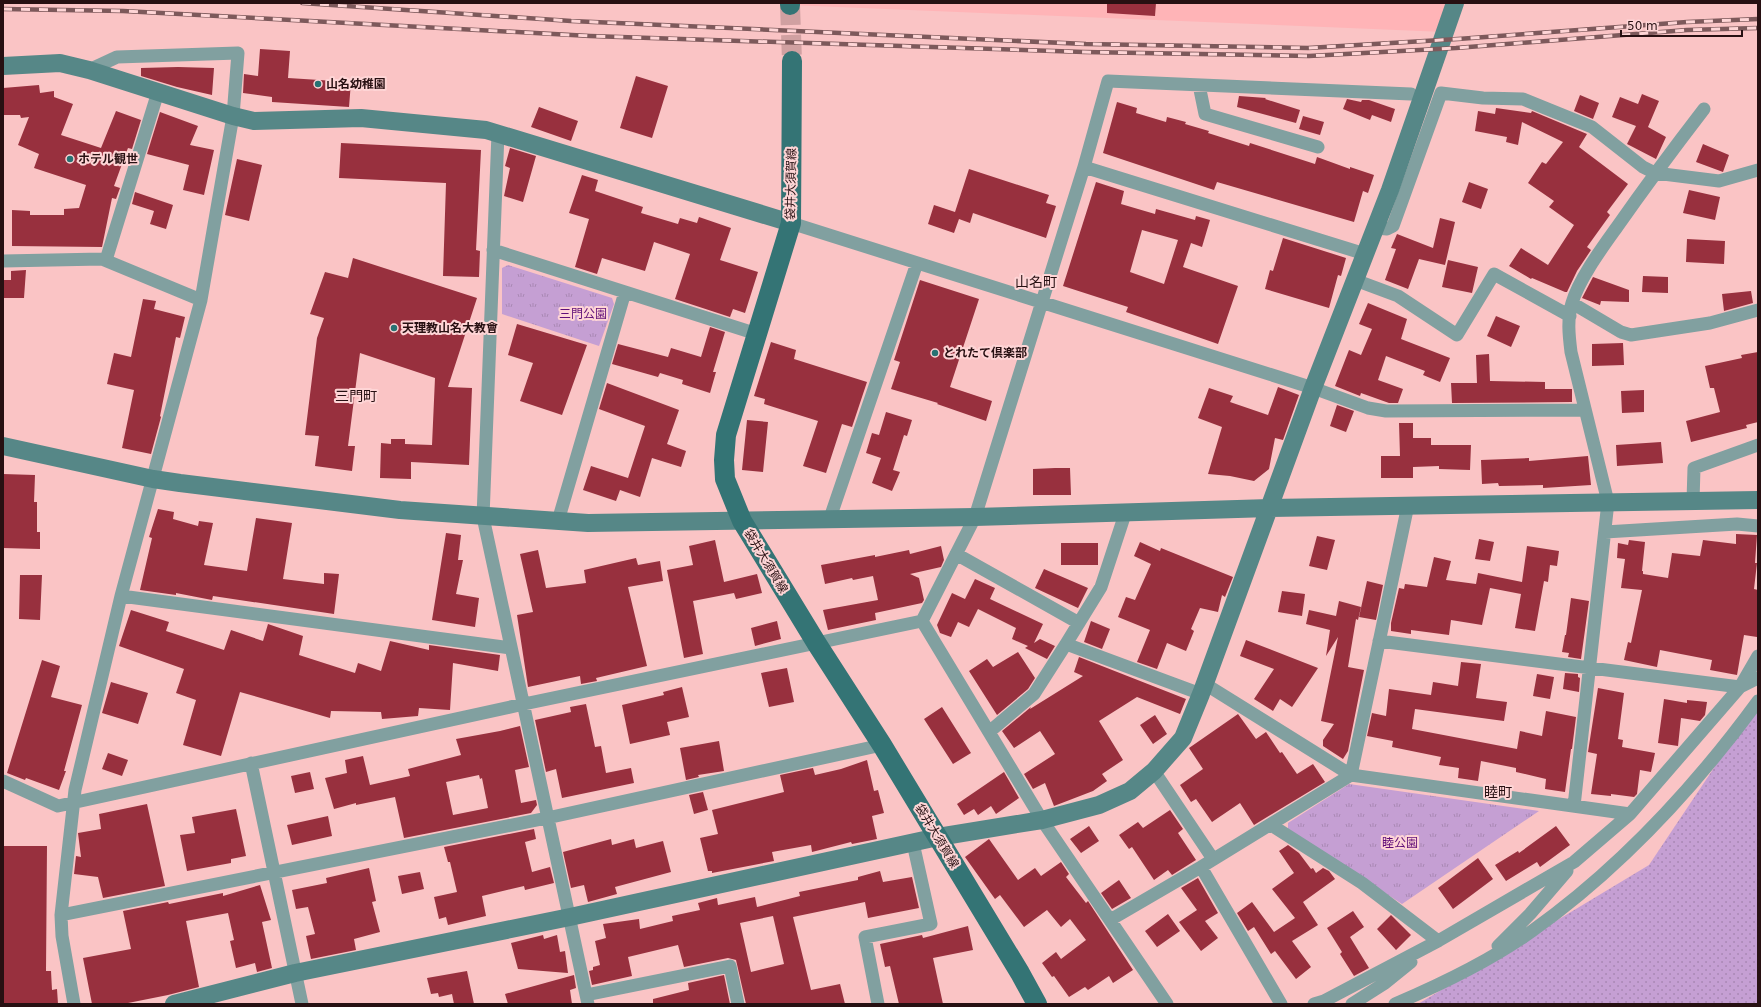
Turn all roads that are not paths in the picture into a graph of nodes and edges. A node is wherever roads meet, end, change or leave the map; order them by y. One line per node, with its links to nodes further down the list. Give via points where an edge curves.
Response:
1 (1454, 3): 16 (street)
2 (792, 61): 15 (main road, 袋井大須賀線)
3 (3, 66): 4 (street, via 60,63)
4 (89, 70): 6 (street); 9 (street, via 117,57 238,53)
5 (1199, 85): 7 (street); 11 (street, via 1205,114); 12 (street, via 1108,81)
6 (158, 92): 9 (street); 19 (street)
7 (1410, 94)
8 (1704, 109): 14 (street)
9 (233, 116): 10 (street, via 254,121 361,118); 24 (street)
10 (498, 133): 15 (street); 17 (street)
11 (1318, 147)
12 (1084, 167): 18 (street); 25 (street)
13 (1758, 170): 14 (street, via 1719,181)
14 (1655, 173): 16 (street, via 1643,167 1592,127 1523,99 1440,93 1393,226 1387,229); 26 (street, via 1601,250)
15 (791, 223): 21 (street); 29 (main road, 袋井大須賀線)
16 (1375, 228): 18 (street)
17 (493, 250): 23 (street); 41 (street)
18 (1365, 254): 22 (street)
19 (106, 260): 20 (street); 24 (street)
20 (3, 261)
21 (917, 263): 25 (street); 43 (street)
22 (1355, 280): 28 (street, via 1398,296 1456,335 1494,274); 30 (street)
23 (625, 292): 29 (street); 44 (street)
24 (201, 300): 34 (street)
25 (1042, 302): 30 (street); 42 (street)
26 (1572, 303): 27 (street, via 1621,332 1631,334 1710,323); 28 (street)
27 (1758, 310)
28 (1570, 316): 31 (street, via 1568,329 1571,352)
29 (757, 334): 45 (main road, 袋井大須賀線, via 726,435 725,479)
30 (1314, 388): 31 (street, via 1368,408 1386,411); 39 (street)
31 (1585, 410): 37 (street)
32 (1758, 445): 36 (street, via 1694,468)
33 (3, 446): 34 (street)
34 (153, 479): 41 (street, via 400,510); 49 (street)
35 (1758, 500): 36 (street)
36 (1693, 501): 37 (street)
37 (1608, 502): 38 (street); 47 (street)
38 (1408, 506): 39 (street); 52 (street)
39 (1270, 508): 40 (street); 60 (street)
40 (1126, 511): 42 (street); 51 (street, via 1101,587)
41 (483, 517): 44 (street); 55 (street)
42 (975, 517): 43 (street); 48 (street)
43 (830, 518): 45 (street)
44 (558, 521): 45 (street)
45 (742, 521): 53 (main road, 袋井大須賀線)
46 (1758, 526): 47 (street, via 1737,524)
47 (1604, 532): 57 (street)
48 (956, 554): 50 (street); 51 (street)
49 (121, 596): 55 (street); 69 (street)
50 (922, 621): 53 (street); 63 (street)
51 (1079, 623): 54 (street)
52 (1379, 641): 57 (street); 67 (street)
53 (817, 644): 62 (street); 64 (main road, 袋井大須賀線)
54 (1066, 644): 60 (street); 63 (street, via 1034,694)
55 (511, 648): 62 (street)
56 (1758, 656): 59 (street)
57 (1589, 668): 59 (street); 70 (street)
58 (1758, 678): 59 (street)
59 (1740, 687): 71 (street)
60 (1203, 689): 66 (street, via 1183,738); 67 (street)
61 (1758, 701): 85 (street, via 1683,794 1626,852 1571,902 1531,932)
62 (524, 704): 65 (street); 72 (street)
63 (990, 732): 73 (street)
64 (882, 745): 72 (street); 75 (main road, 袋井大須賀線)
65 (251, 763): 69 (street); 80 (street)
66 (1154, 771): 73 (street, via 1130,791 1099,805); 77 (street)
67 (1351, 775): 70 (street); 74 (street)
68 (3, 781): 69 (street, via 58,806)
69 (73, 802): 81 (street)
70 (1574, 806): 71 (street)
71 (1630, 814): 78 (street)
72 (547, 818): 80 (street); 82 (street)
73 (1042, 820): 75 (street); 83 (street)
74 (1271, 824): 77 (street); 84 (street, via 1362,882)
75 (938, 837): 76 (street); 93 (main road, 袋井大須賀線)
76 (913, 842): 82 (street); 92 (street, via 931,924 865,937)
77 (1213, 859): 79 (street)
78 (1574, 862): 84 (street); 85 (street, via 1530,914)
79 (1201, 867): 83 (street); 95 (street)
80 (274, 872): 81 (street); 86 (street)
81 (61, 915): 88 (street, via 62,936)
82 (570, 917): 86 (street); 87 (street)
83 (1110, 920): 94 (street)
84 (1438, 941): 96 (street); 97 (street, via 1385,983)
85 (1484, 961): 98 (street)
86 (295, 973): 89 (street); 90 (street)
87 (587, 1000): 91 (street, via 730,966)
88 (74, 1004)
89 (174, 1004)
90 (302, 1004)
91 (738, 1004)
92 (878, 1004)
93 (1037, 1004)
94 (1167, 1004)
95 (1281, 1004)
96 (1314, 1004)
97 (1352, 1004)
98 (1395, 1004)

